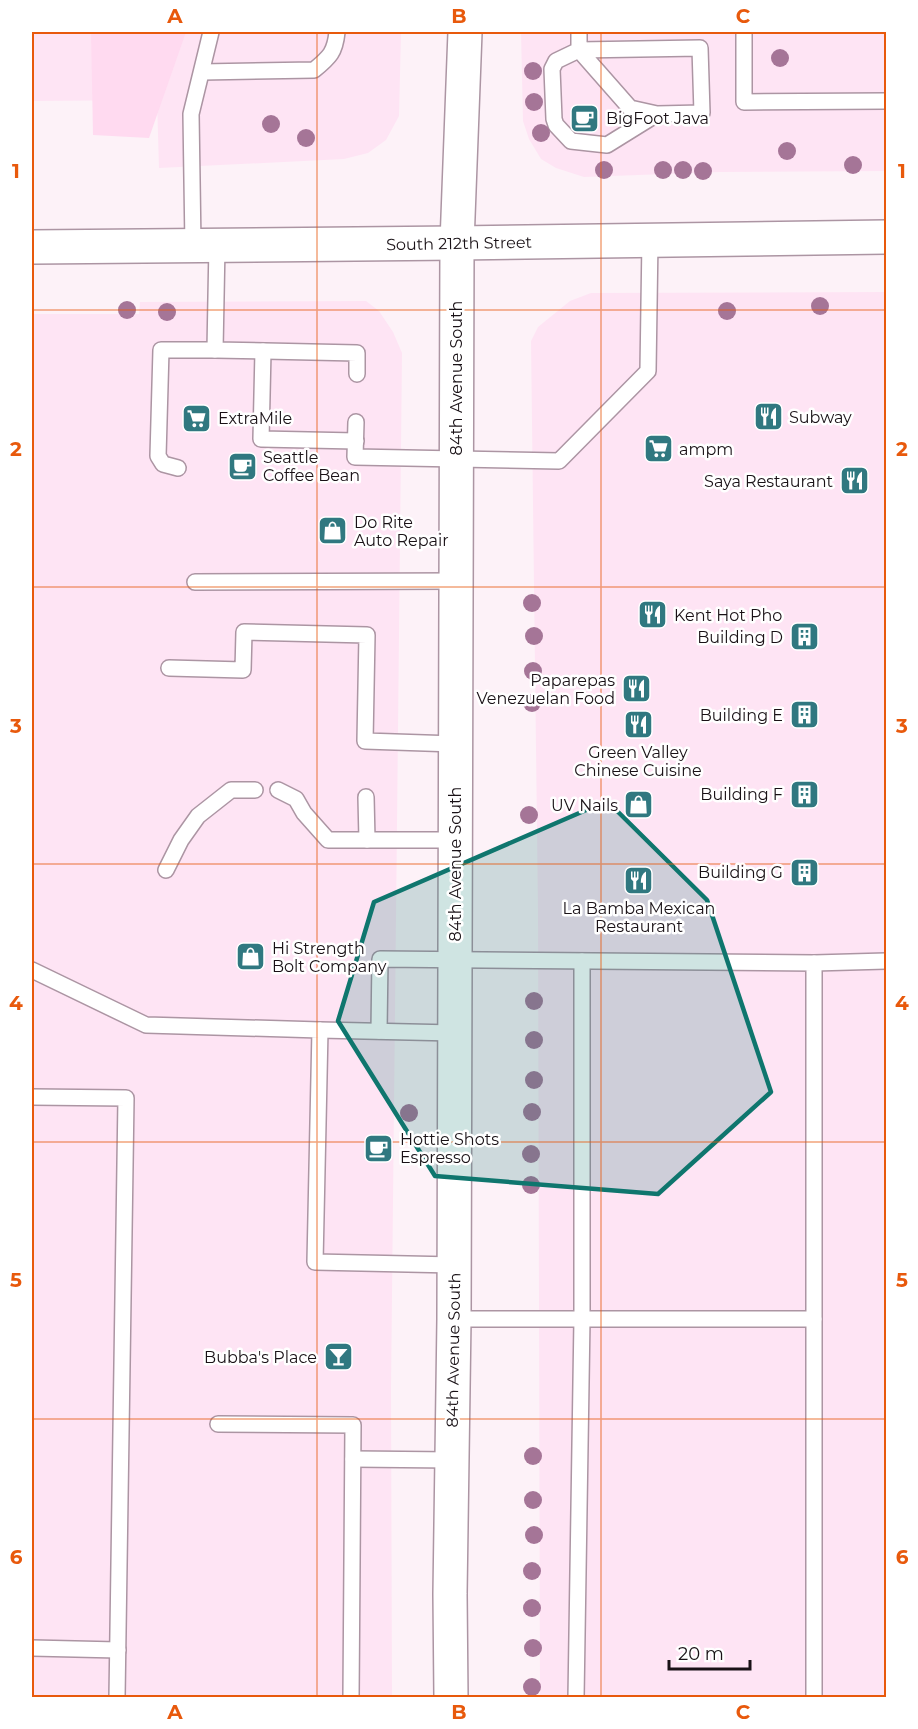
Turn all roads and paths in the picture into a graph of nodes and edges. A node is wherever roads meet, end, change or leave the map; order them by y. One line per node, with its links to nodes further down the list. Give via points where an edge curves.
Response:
1 (211, 32): 7 (lane)
2 (337, 32): 7 (lane, via 335,48 314,70)
3 (465, 32): 12 (main road, 84th Avenue South)
4 (579, 32): 6 (lane)
5 (744, 32): 8 (lane, via 744,102)
6 (579, 50): 9 (lane, via 630,108); 9 (lane, via 556,61 552,69 554,119 571,141 607,145); 9 (lane, via 700,48 702,113)
7 (202, 72): 13 (lane, via 191,114)
8 (886, 101)
9 (657, 114)
10 (886, 237): 11 (main road, South 212th Street)
11 (650, 240): 12 (main road, South 212th Street); 20 (lane, via 648,371 560,461)
12 (457, 243): 13 (main road, South 212th Street); 20 (main road, 84th Avenue South)
13 (205, 245): 14 (main road, South 212th Street); 15 (lane)
14 (32, 247)
15 (215, 350): 16 (lane); 21 (lane, via 161,350 158,456 162,464)
16 (263, 351): 17 (lane, via 357,353); 19 (lane, via 261,439)
17 (357, 374)
18 (356, 422): 19 (lane)
19 (356, 441): 20 (lane, via 355,457)
20 (456, 459): 22 (main road, 84th Avenue South)
21 (178, 468)
22 (456, 581): 23 (lane); 25 (main road, 84th Avenue South)
23 (195, 582)
24 (170, 668): 25 (lane, via 243,670 244,632 368,635 365,741)
25 (455, 744): 30 (main road, 84th Avenue South)
26 (255, 790): 31 (lane, via 231,790 198,816)
27 (278, 790): 29 (lane, via 296,799 328,840)
28 (366, 797): 29 (lane)
29 (368, 840): 30 (lane)
30 (455, 840): 32 (main road, 84th Avenue South)
31 (166, 870)
32 (454, 960): 33 (lane); 38 (lane, via 380,959); 39 (main road, 84th Avenue South)
33 (582, 961): 35 (lane); 43 (lane)
34 (886, 961): 35 (lane)
35 (814, 963): 44 (lane)
36 (32, 970): 37 (lane, via 146,1025)
37 (321, 1030): 38 (lane); 41 (lane, via 315,1262)
38 (379, 1031): 39 (lane)
39 (454, 1033): 41 (main road, 84th Avenue South)
40 (32, 1097): 49 (lane, via 126,1098)
41 (454, 1265): 42 (main road, 84th Avenue South)
42 (454, 1319): 43 (lane); 47 (main road, 84th Avenue South)
43 (582, 1319): 44 (lane); 53 (lane)
44 (814, 1319): 54 (lane)
45 (218, 1424): 46 (lane, via 353,1425)
46 (353, 1459): 47 (lane); 51 (lane)
47 (452, 1460): 52 (main road, 84th Avenue South)
48 (32, 1648): 49 (lane)
49 (118, 1650): 50 (lane)
50 (117, 1698)
51 (351, 1698)
52 (451, 1698)
53 (576, 1698)
54 (814, 1698)

